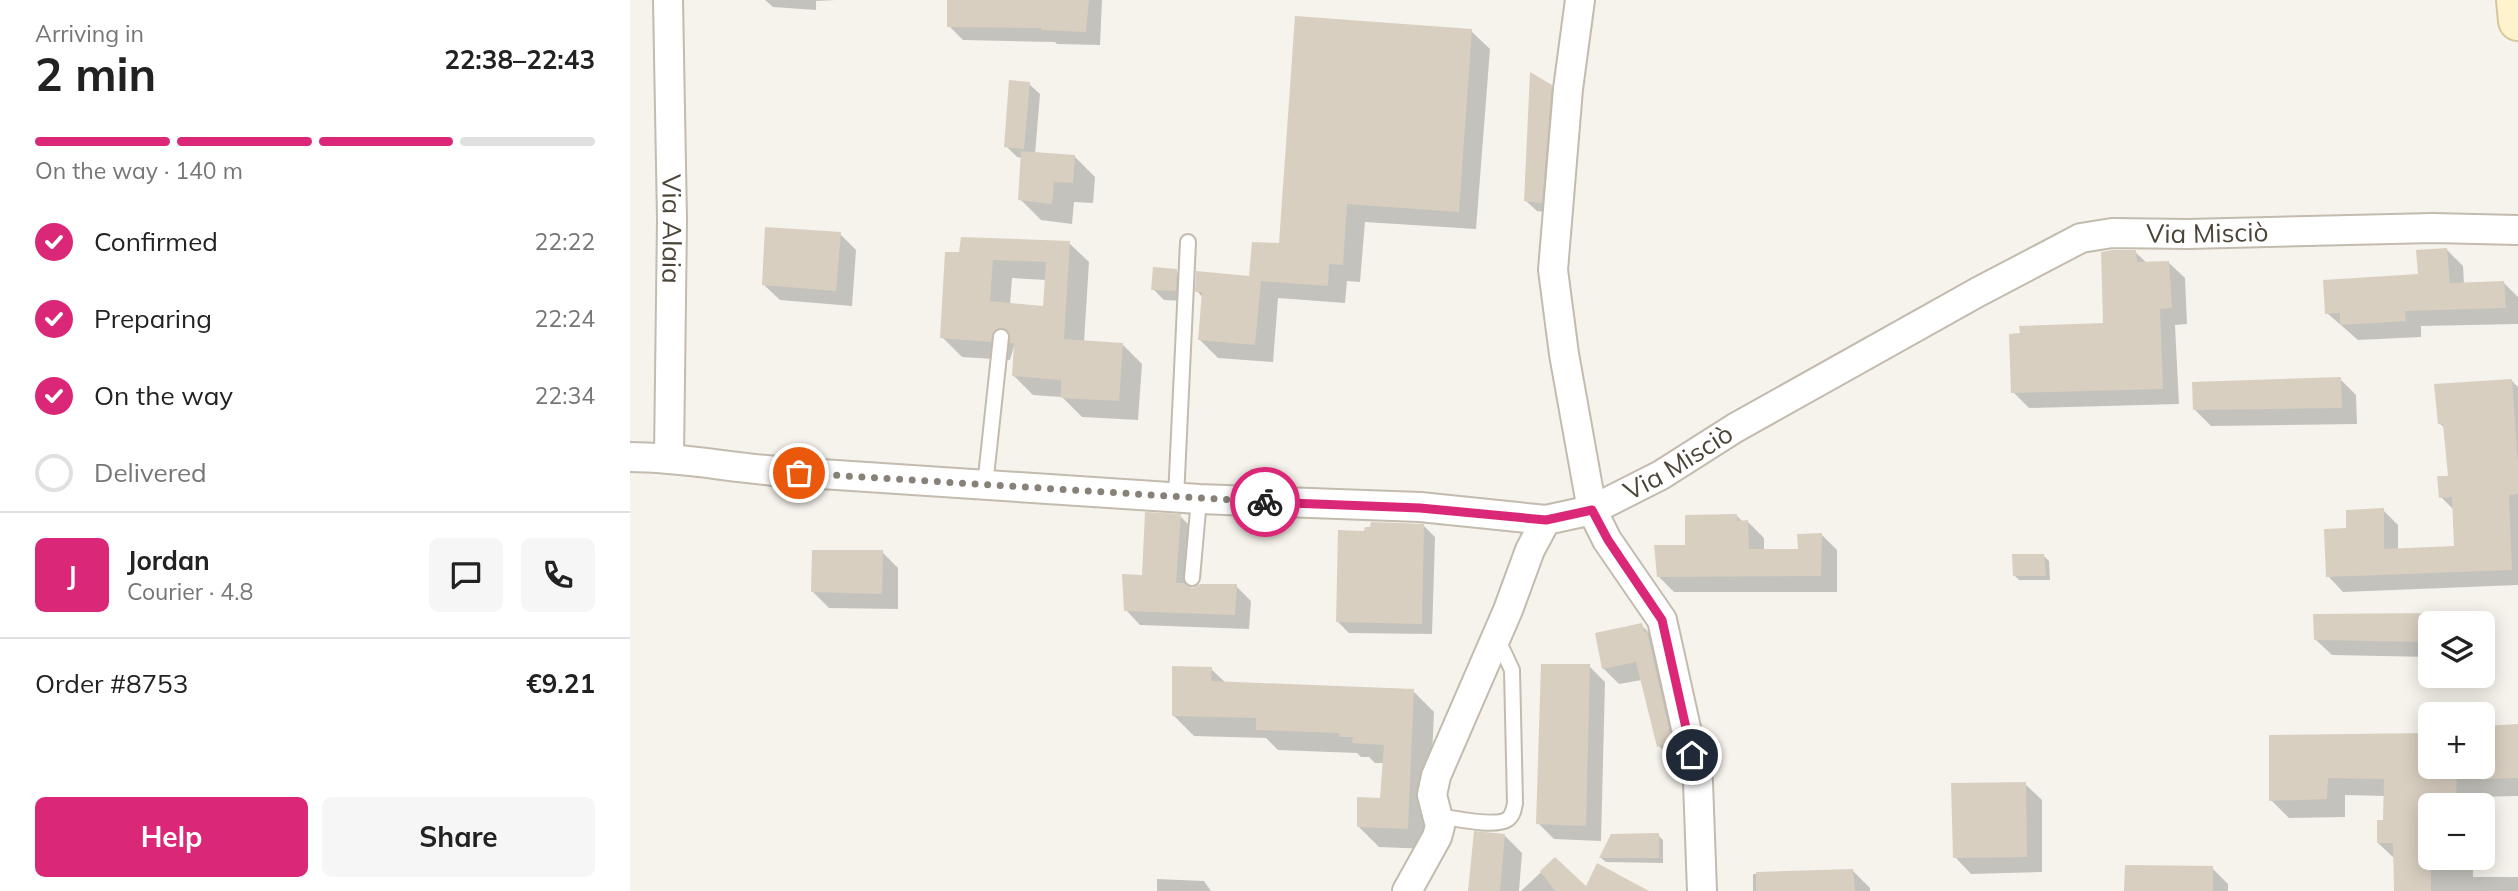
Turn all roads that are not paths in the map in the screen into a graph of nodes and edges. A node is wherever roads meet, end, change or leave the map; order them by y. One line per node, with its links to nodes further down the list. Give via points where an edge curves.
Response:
1 (668, 0): 9 (street, Via Alaia, via 672,220)
2 (1580, 0): 12 (street, via 1553,270 1563,354)
3 (2516, 0): 4 (street)
4 (2518, 21)
5 (2518, 230): 12 (street, Via Misciò, via 2112,233 2081,238)
6 (1188, 242): 11 (lane)
7 (1001, 337): 10 (lane)
8 (630, 457): 9 (street, Via Misciò)
9 (669, 457): 10 (street, Via Misciò, via 725,467)
10 (985, 486): 11 (street, Via Misciò)
11 (1187, 498): 13 (street, Via Misciò, via 1420,508); 14 (lane)
12 (1592, 510): 13 (street, Via Misciò); 18 (street, via 1662,620 1698,782)
13 (1546, 520): 15 (street)
14 (1192, 578)
15 (1496, 636): 16 (street, via 1436,776 1432,795); 16 (lane, via 1513,670 1513,813 1493,823)
16 (1438, 817): 17 (street, via 1437,837)
17 (1407, 891)
18 (1702, 891)

